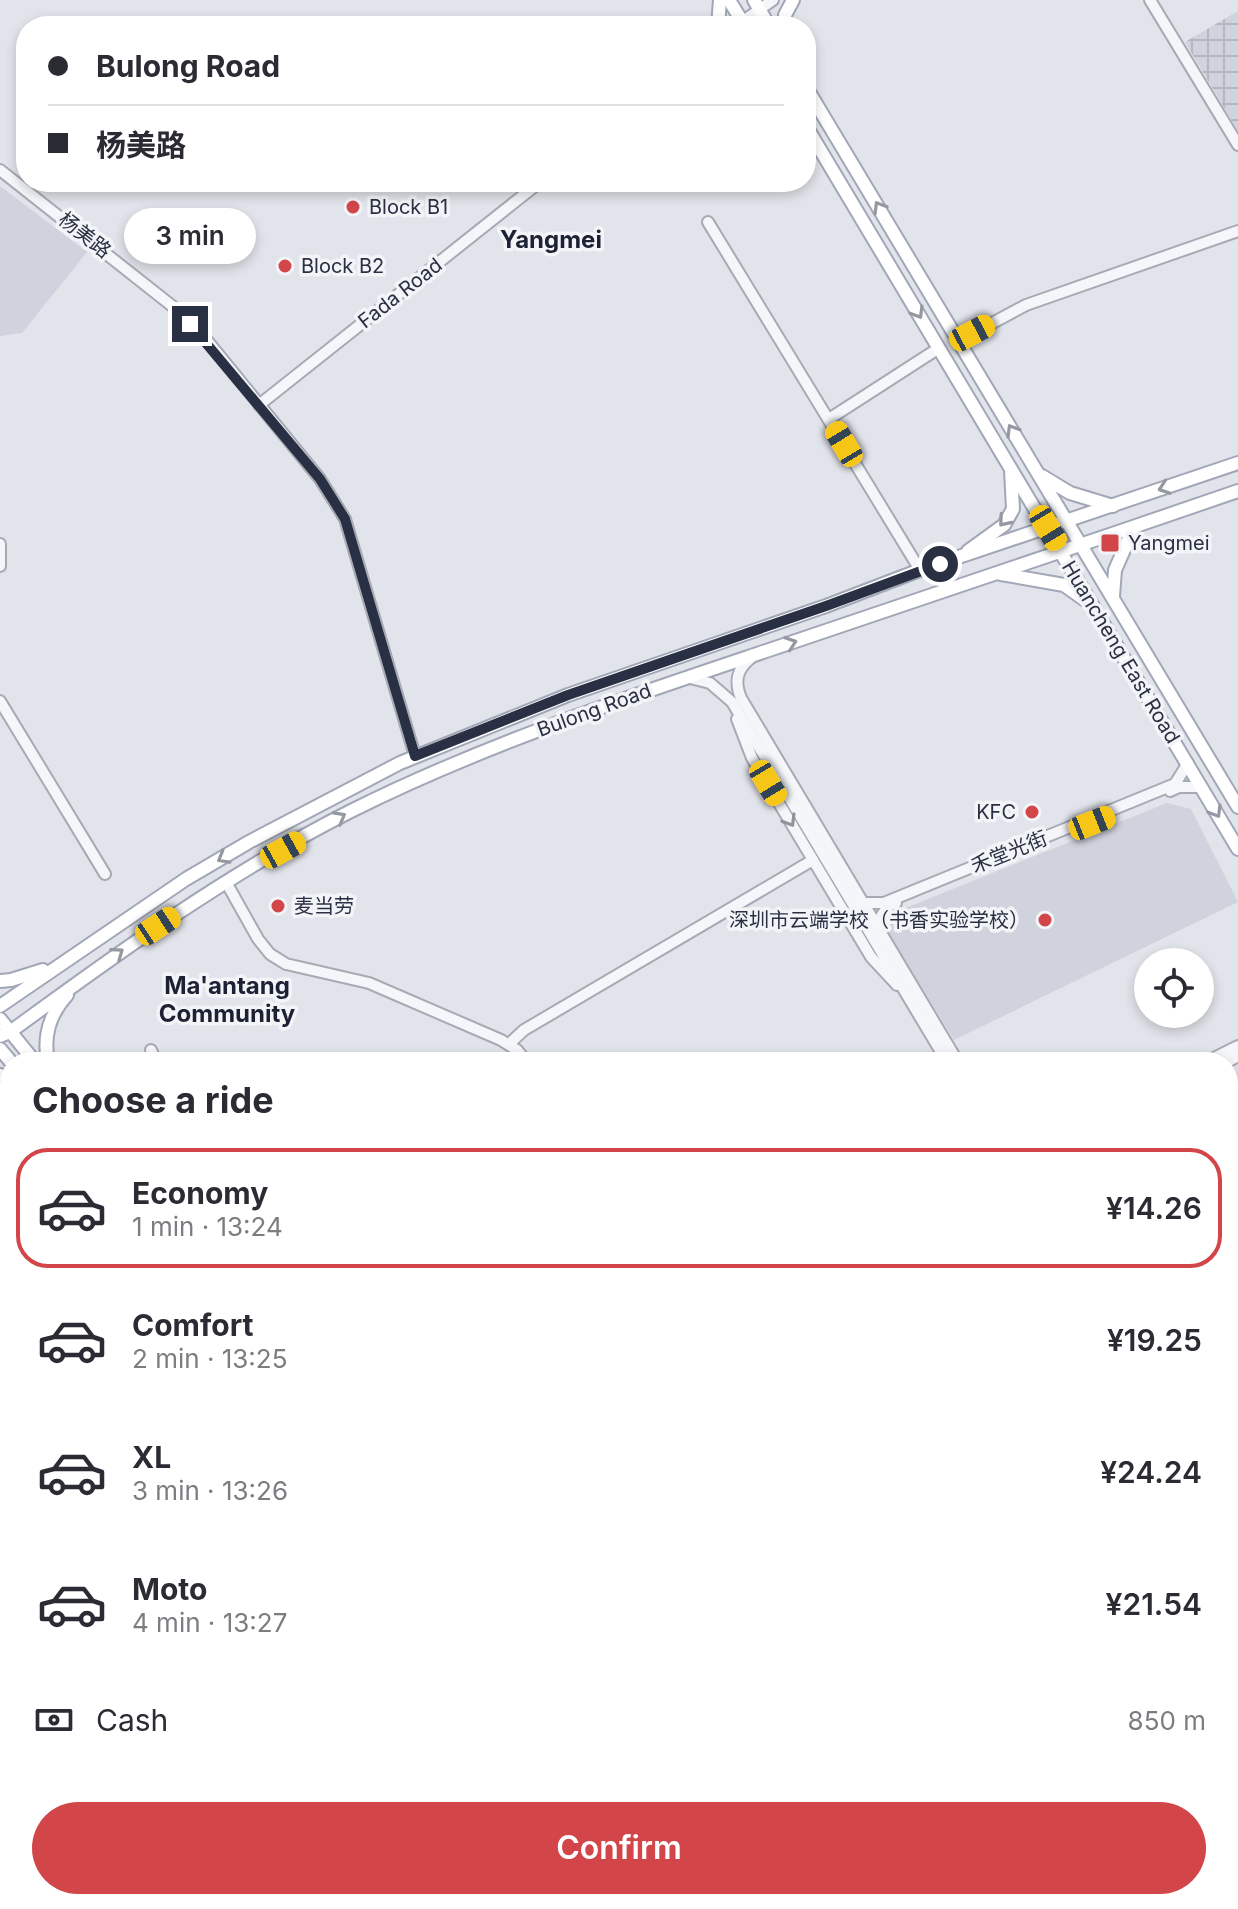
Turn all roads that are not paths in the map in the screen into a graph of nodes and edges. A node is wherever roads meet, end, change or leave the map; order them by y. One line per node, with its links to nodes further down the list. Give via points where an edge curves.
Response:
1 (773, 0): 3 (street)
2 (1150, 0): 6 (street)
3 (756, 4)
4 (816, 104): 13 (main road, Huancheng East Road, one-way to 4)
5 (816, 143): 14 (main road, Huancheng East Road, one-way to 14)
6 (1238, 145)
7 (0, 170): 8 (street, 杨美路)
8 (16, 183)
9 (28, 192): 15 (street, 杨美路, via 176,309)
10 (527, 192): 15 (street, Fada Road)
11 (708, 222): 16 (street)
12 (1238, 231): 13 (street, via 1026,305)
13 (959, 341): 19 (main road, Huancheng East Road, one-way to 13)
14 (939, 348): 16 (street); 18 (main road, Huancheng East Road)
15 (259, 405): 38 (street, 杨美路, via 320,479 345,519)
16 (829, 419): 30 (street)
17 (1238, 463): 21 (main road, Bulong Road, one-way to 21)
18 (1011, 467): 24 (main road, Huancheng East Road); 28 (main road, one-way to 28, via 1013,509 1004,525)
19 (1039, 474): 21 (main road, via 1070,493); 22 (main road, Huancheng East Road)
20 (1238, 491): 23 (main road, Bulong Road)
21 (1113, 506): 22 (main road, Bulong Road)
22 (1067, 521): 24 (main road, Bulong Road); 26 (main road, Huancheng East Road)
23 (1134, 527): 26 (main road, Bulong Road); 32 (main road, via 1115,570)
24 (1048, 528): 27 (main road, Huancheng East Road); 28 (main road, Bulong Road)
25 (0, 544): 29 (street)
26 (1081, 545): 27 (main road, Bulong Road); 32 (main road, Huancheng East Road)
27 (1062, 552): 31 (main road, Bulong Road); 33 (main road, Huancheng East Road)
28 (960, 557): 30 (main road, Bulong Road)
29 (0, 566)
30 (920, 570): 38 (main road, Bulong Road, via 568,695)
31 (998, 574): 33 (main road, via 1064,585); 34 (main road, Bulong Road, one-way to 31)
32 (1115, 603): 41 (main road, Huancheng East Road)
33 (1094, 606): 39 (main road, Huancheng East Road)
34 (757, 655): 35 (main road, Bulong Road); 46 (street, via 738,673 741,698)
35 (689, 677): 37 (street, via 710,683); 45 (main road, Bulong Road, one-way to 35, via 420,778)
36 (0, 701): 44 (street)
37 (732, 702): 43 (street, one-way to 43, via 752,758); 51 (street)
38 (415, 756): 48 (main road, Bulong Road, one-way to 48, via 186,879)
39 (1188, 763): 40 (main road, Huancheng East Road); 46 (street, 禾堂光街, via 1175,784 884,903)
40 (1201, 787): 42 (main road, Huancheng East Road, one-way to 42); 47 (street, via 1179,787 888,906)
41 (1238, 807)
42 (1238, 849)
43 (813, 860): 51 (street, via 871,957); 55 (street, via 524,1030)
44 (105, 874)
45 (226, 882): 49 (main road, Bulong Road, one-way to 45); 55 (street, via 258,939 286,964 369,983)
46 (863, 903): 47 (street)
47 (876, 924): 60 (street)
48 (65, 961): 50 (main road); 52 (main road, Bulong Road)
49 (82, 979): 54 (main road, Bulong Road); 57 (main road, via 52,1017)
50 (0, 981)
51 (909, 998): 59 (street)
52 (0, 1006)
53 (0, 1019): 54 (main road)
54 (5, 1034): 56 (main road)
55 (509, 1044): 58 (street)
56 (24, 1052)
57 (47, 1052)
58 (517, 1052)
59 (941, 1052)
60 (952, 1052)

